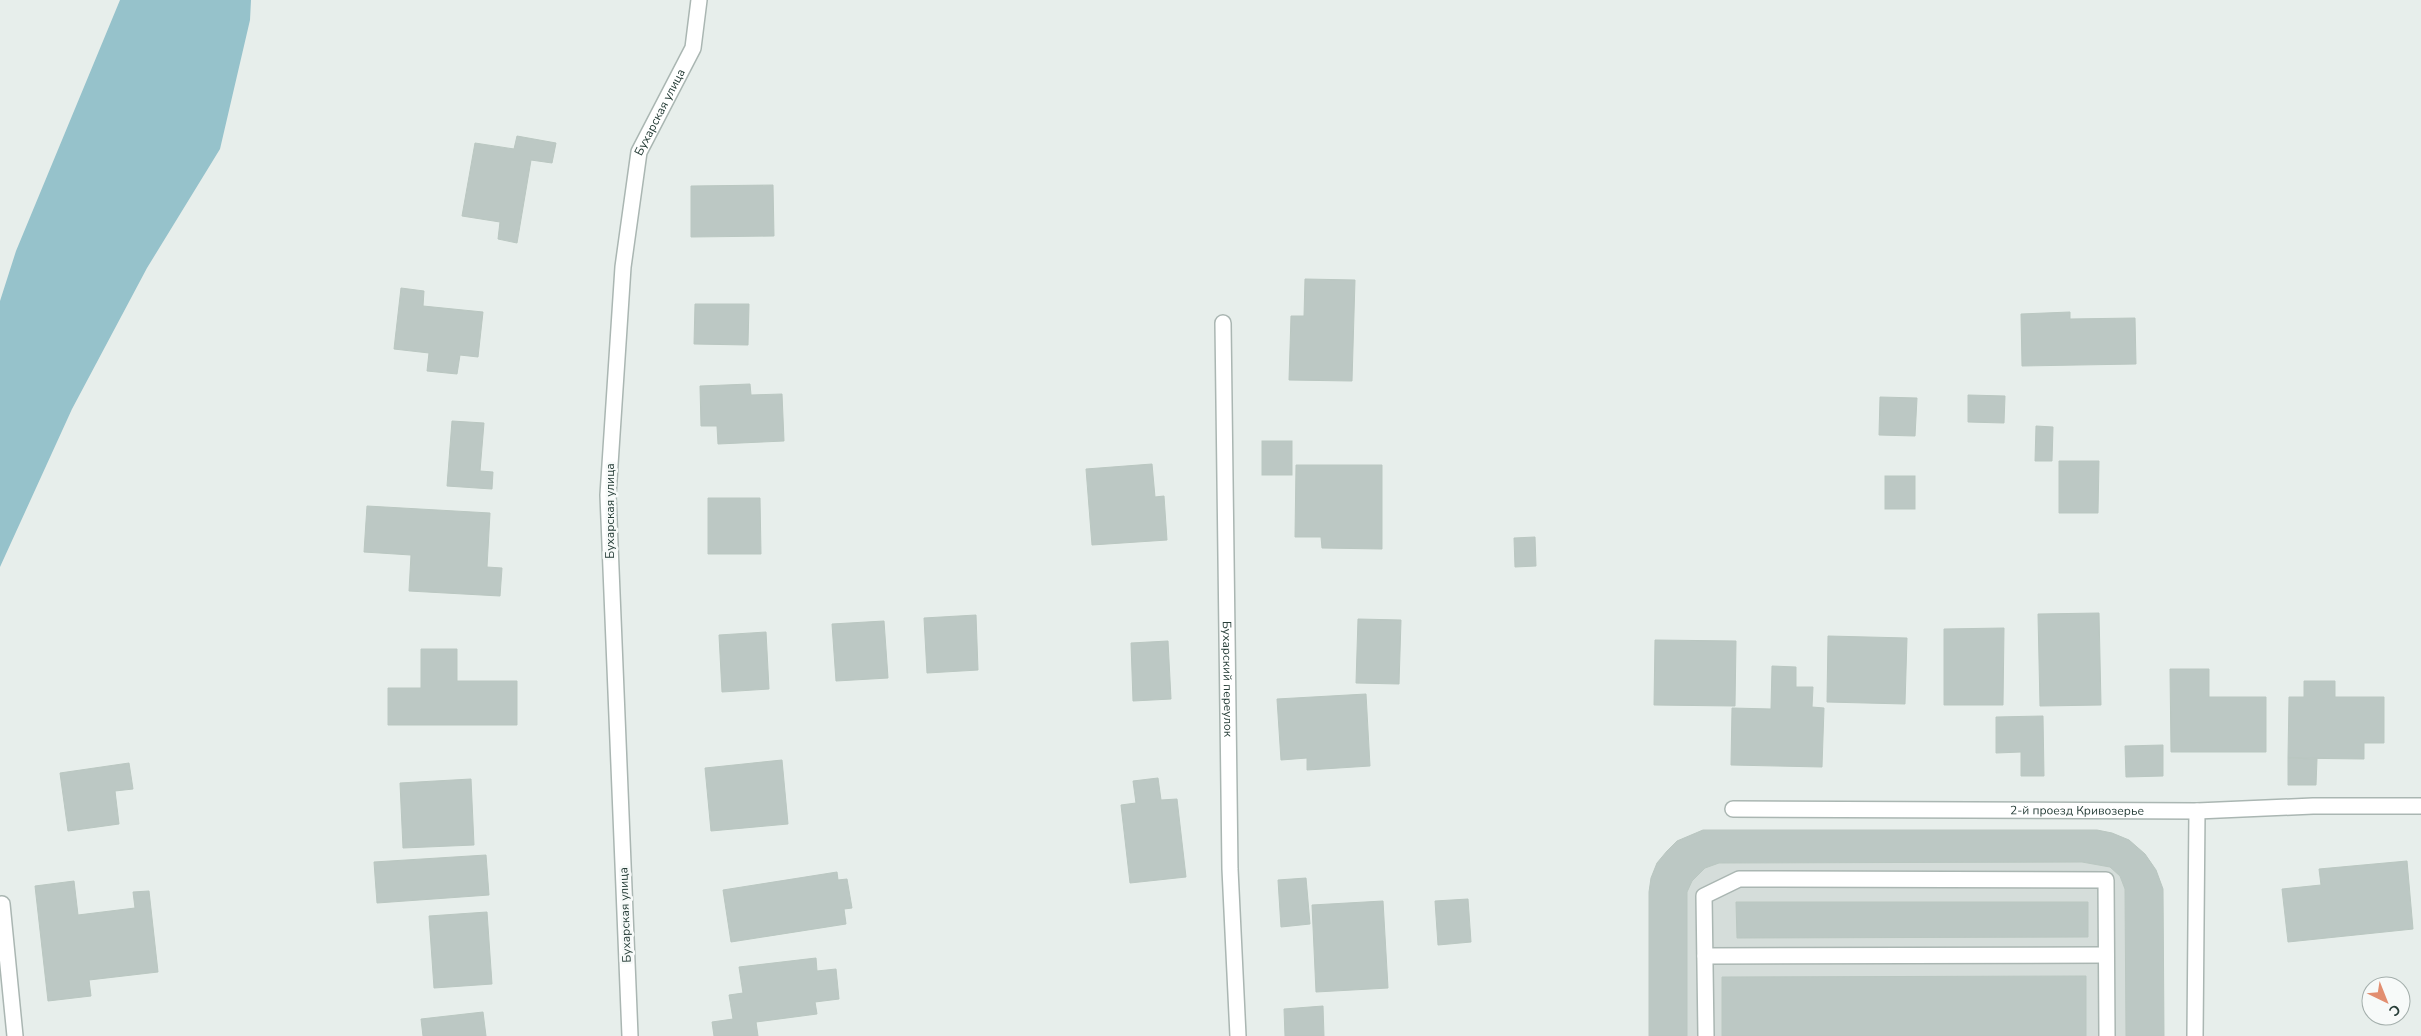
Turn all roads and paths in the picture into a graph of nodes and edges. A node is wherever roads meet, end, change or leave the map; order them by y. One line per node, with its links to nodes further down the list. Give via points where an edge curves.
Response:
1 (699, 0): 10 (street, Бухарская улица, via 693,48 639,152 623,267 608,485)
2 (1223, 323): 11 (street, Бухарский переулок, via 1230,869)
3 (2421, 806): 5 (street, 2-й проезд Кривозерье)
4 (1733, 809): 5 (street, 2-й проезд Кривозерье)
5 (2197, 811): 14 (street)
6 (2, 904): 9 (street)
7 (2106, 955): 8 (street); 8 (street, via 2106,880 1738,879 1704,896); 13 (street)
8 (1705, 956): 12 (street)
9 (14, 1036)
10 (630, 1036)
11 (1238, 1036)
12 (1706, 1036)
13 (2107, 1036)
14 (2195, 1036)

